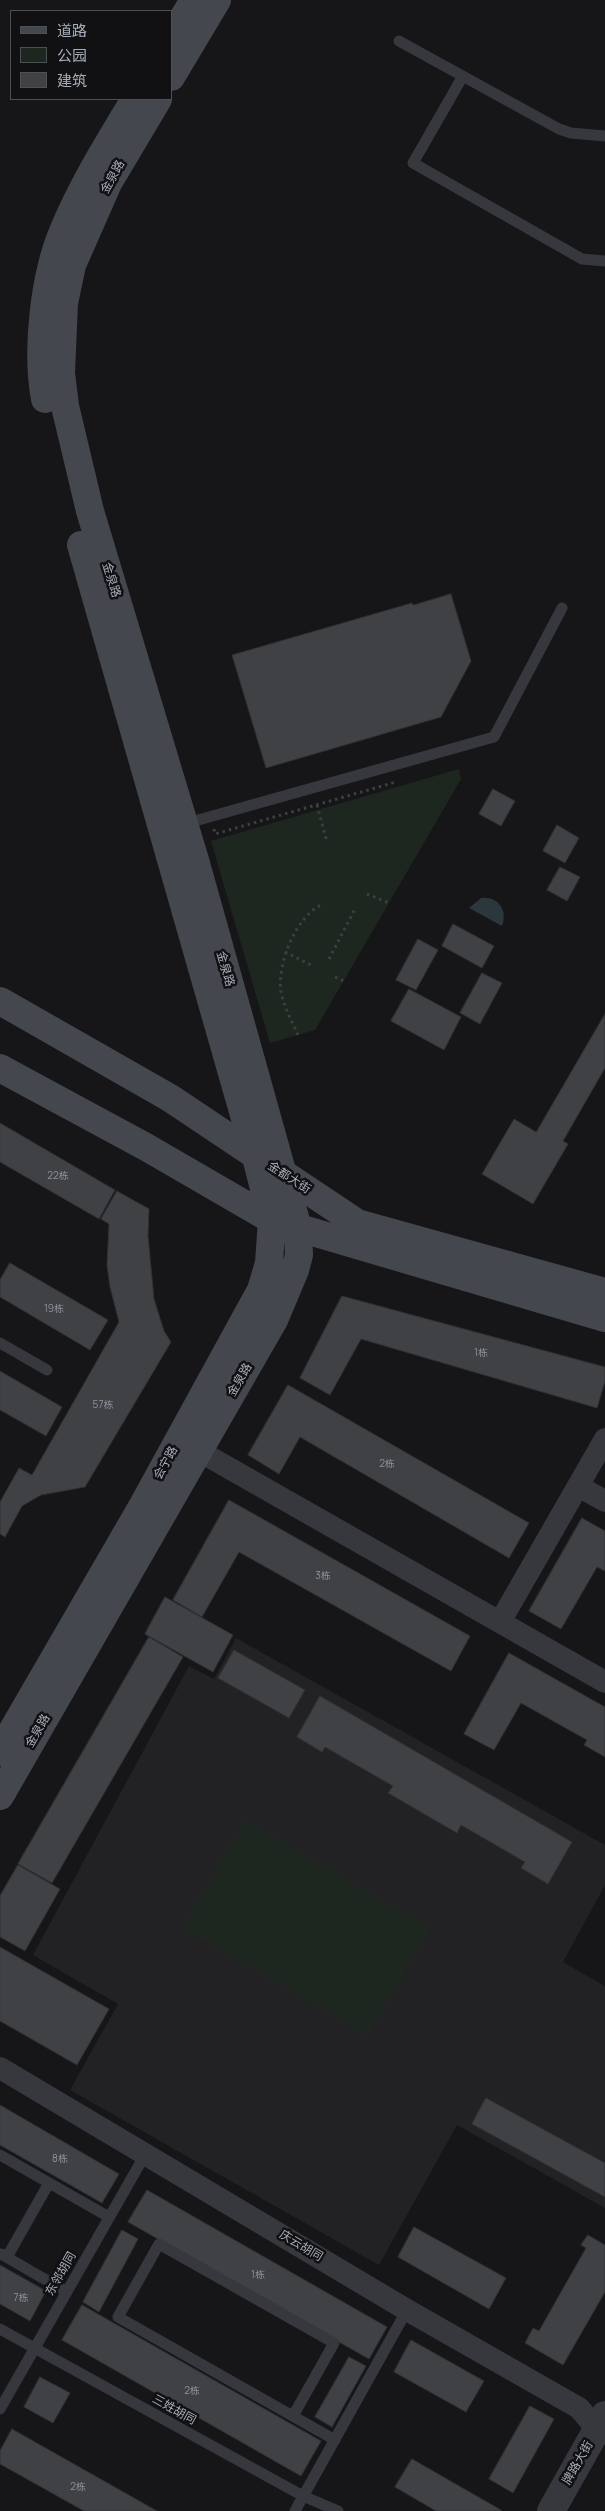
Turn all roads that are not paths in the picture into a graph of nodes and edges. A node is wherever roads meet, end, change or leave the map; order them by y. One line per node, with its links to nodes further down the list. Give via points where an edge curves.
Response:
1 (194, 0): 3 (main road)
2 (217, 0): 5 (main road)
3 (172, 36)
4 (400, 41): 6 (lane)
5 (172, 75)
6 (463, 76): 9 (lane, via 558,129); 10 (lane, via 413,163 582,259)
7 (134, 100): 15 (main road, 金泉路, via 90,174 63,231 43,322 44,395 71,510)
8 (157, 100): 12 (main road, 金泉路, via 108,183 75,257 64,303 61,373 67,415 90,511)
9 (605, 136)
10 (605, 261)
11 (562, 608): 12 (lane, via 494,737)
12 (184, 824): 16 (main road, 金泉路)
13 (0, 1001): 15 (main road, 金都大街, via 170,1098)
14 (0, 1068): 17 (main road)
15 (256, 1157): 16 (main road, 金都大街); 17 (main road, 会宁路)
16 (283, 1174): 18 (main road, 金泉路); 19 (main road, 金都大街, via 357,1223)
17 (272, 1220): 18 (main road); 29 (main road, 会宁路, via 269,1264 261,1290 143,1506)
18 (298, 1228): 20 (main road); 24 (main road, 金泉路, via 299,1255 286,1295)
19 (605, 1292)
20 (605, 1318)
21 (0, 1342): 22 (lane)
22 (47, 1370)
23 (605, 1439): 25 (street)
24 (199, 1451): 27 (street); 30 (main road, 金泉路)
25 (578, 1486): 26 (street); 27 (street)
26 (605, 1501)
27 (500, 1622): 28 (street)
28 (605, 1682)
29 (0, 1752)
30 (0, 1796)
31 (0, 2068): 32 (street, 庆云胡同)
32 (146, 2153): 35 (lane, 东邻胡同); 38 (street, 庆云胡同)
33 (0, 2154): 34 (lane)
34 (49, 2183): 35 (lane); 36 (lane)
35 (109, 2218): 37 (lane, 东邻胡同)
36 (3, 2255): 37 (lane)
37 (66, 2292): 40 (lane, 东邻胡同)
38 (407, 2310): 43 (street, 庆云胡同, via 579,2408); 44 (lane)
39 (0, 2329): 40 (lane, 三姓胡同)
40 (34, 2349): 41 (lane, 东邻胡同); 45 (lane, 三姓胡同)
41 (0, 2409)
42 (293, 2416): 42 (lane, via 118,2317 159,2244 334,2344); 44 (lane)
43 (602, 2426): 48 (street, 牌路大街)
44 (335, 2440): 45 (lane)
45 (304, 2496): 46 (lane); 47 (lane, 三姓胡同)
46 (295, 2511)
47 (338, 2511)
48 (550, 2511)

